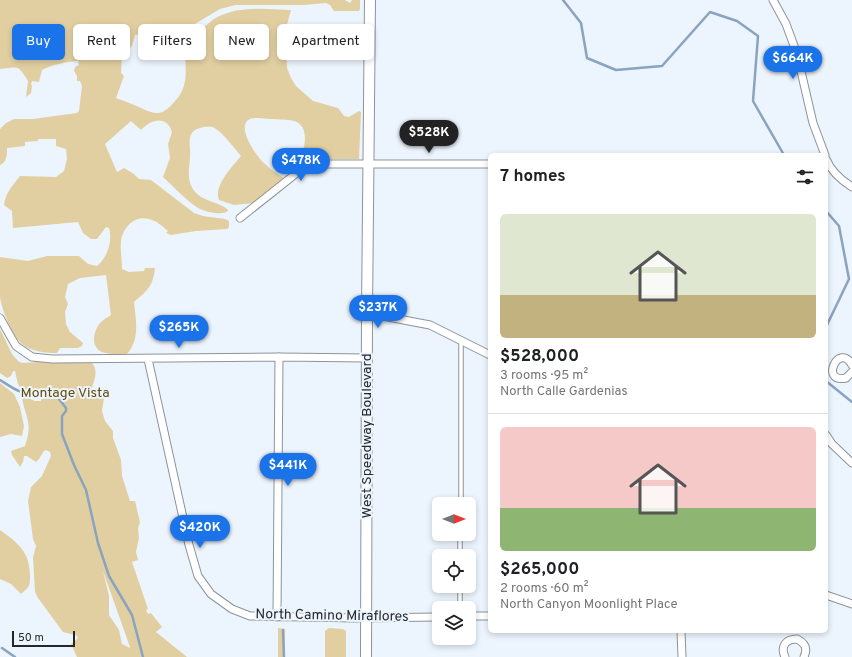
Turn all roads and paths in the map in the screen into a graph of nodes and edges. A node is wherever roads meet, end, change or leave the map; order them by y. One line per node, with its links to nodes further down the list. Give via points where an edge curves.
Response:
1 (370, 0): 4 (main road, West Speedway Boulevard)
2 (773, 0): 3 (street, via 786,24 797,54 813,123)
3 (823, 153)
4 (368, 164): 5 (street); 8 (street, via 308,164); 9 (main road, West Speedway Boulevard)
5 (488, 164)
6 (828, 165): 7 (street, via 842,181)
7 (852, 187)
8 (240, 218)
9 (367, 313): 11 (street, via 430,325); 14 (main road, West Speedway Boulevard)
10 (0, 318): 15 (street, via 16,346 32,356 52,359)
11 (462, 340): 12 (street); 20 (lane)
12 (488, 354)
13 (279, 357): 14 (street); 15 (street); 26 (street)
14 (367, 358): 27 (main road, West Speedway Boulevard)
15 (148, 359): 26 (street, North Camino Miraflores, via 198,576 211,594 232,609 250,616)
16 (852, 365): 17 (street, via 848,360 841,358 835,361 832,367 836,377 843,379)
17 (851, 376)
18 (828, 438): 19 (street)
19 (852, 463)
20 (461, 497)
21 (828, 596): 22 (street)
22 (852, 604)
23 (432, 616): 27 (street, North Camino Miraflores)
24 (476, 616): 25 (street)
25 (488, 616)
26 (277, 617): 27 (street, North Camino Miraflores)
27 (366, 618): 30 (main road, West Speedway Boulevard)
28 (681, 633): 31 (street)
29 (799, 635): 32 (street, via 786,642 783,649); 33 (street, via 805,645)
30 (366, 657)
31 (682, 657)
32 (785, 657)
33 (804, 657)

